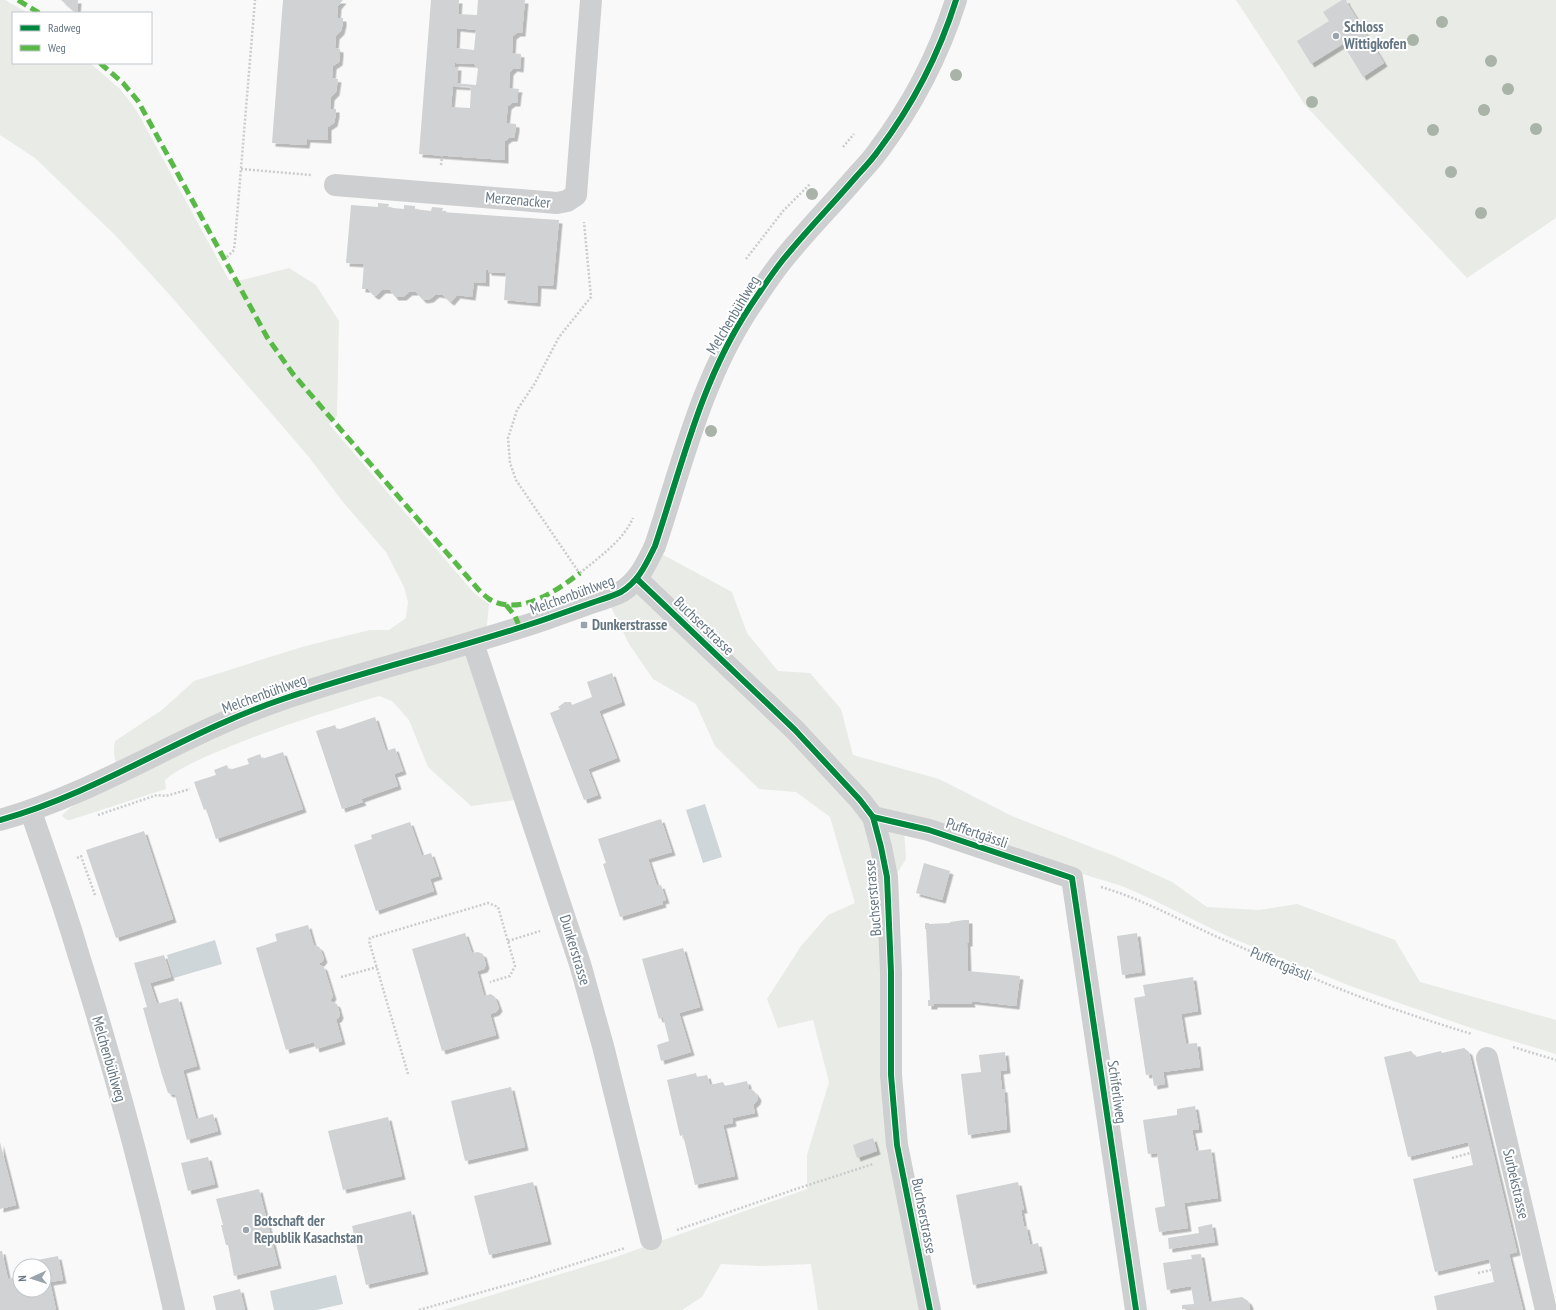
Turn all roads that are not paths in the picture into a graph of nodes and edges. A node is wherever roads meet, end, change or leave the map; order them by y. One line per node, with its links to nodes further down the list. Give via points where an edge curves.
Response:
1 (591, 0): 3 (street, Merzenacker, via 576,195 567,201 557,203)
2 (956, 0): 4 (street, Melchenbühlweg, via 934,57 899,120 877,152 782,262 731,340 699,408 655,546)
3 (334, 185)
4 (637, 579): 5 (street, Melchenbühlweg, via 615,594); 7 (street, Buchserstrasse, via 795,730 860,800)
5 (473, 643): 6 (street, Melchenbühlweg, via 282,699 177,744 117,775); 11 (street, Dunkerstrasse, via 567,923 603,1046)
6 (31, 812): 8 (street, Melchenbühlweg); 12 (street, Melchenbühlweg, via 78,952 112,1069 142,1176)
7 (873, 818): 9 (street, Puffertgässli, via 928,830); 13 (street, Buchserstrasse, via 882,847 887,877 891,972 891,1075 897,1145)
8 (0, 820)
9 (1072, 878): 14 (street, Schiferliweg)
10 (1487, 1058): 15 (street, Surbekstrasse)
11 (651, 1240)
12 (174, 1310)
13 (930, 1310)
14 (1136, 1310)
15 (1546, 1310)

